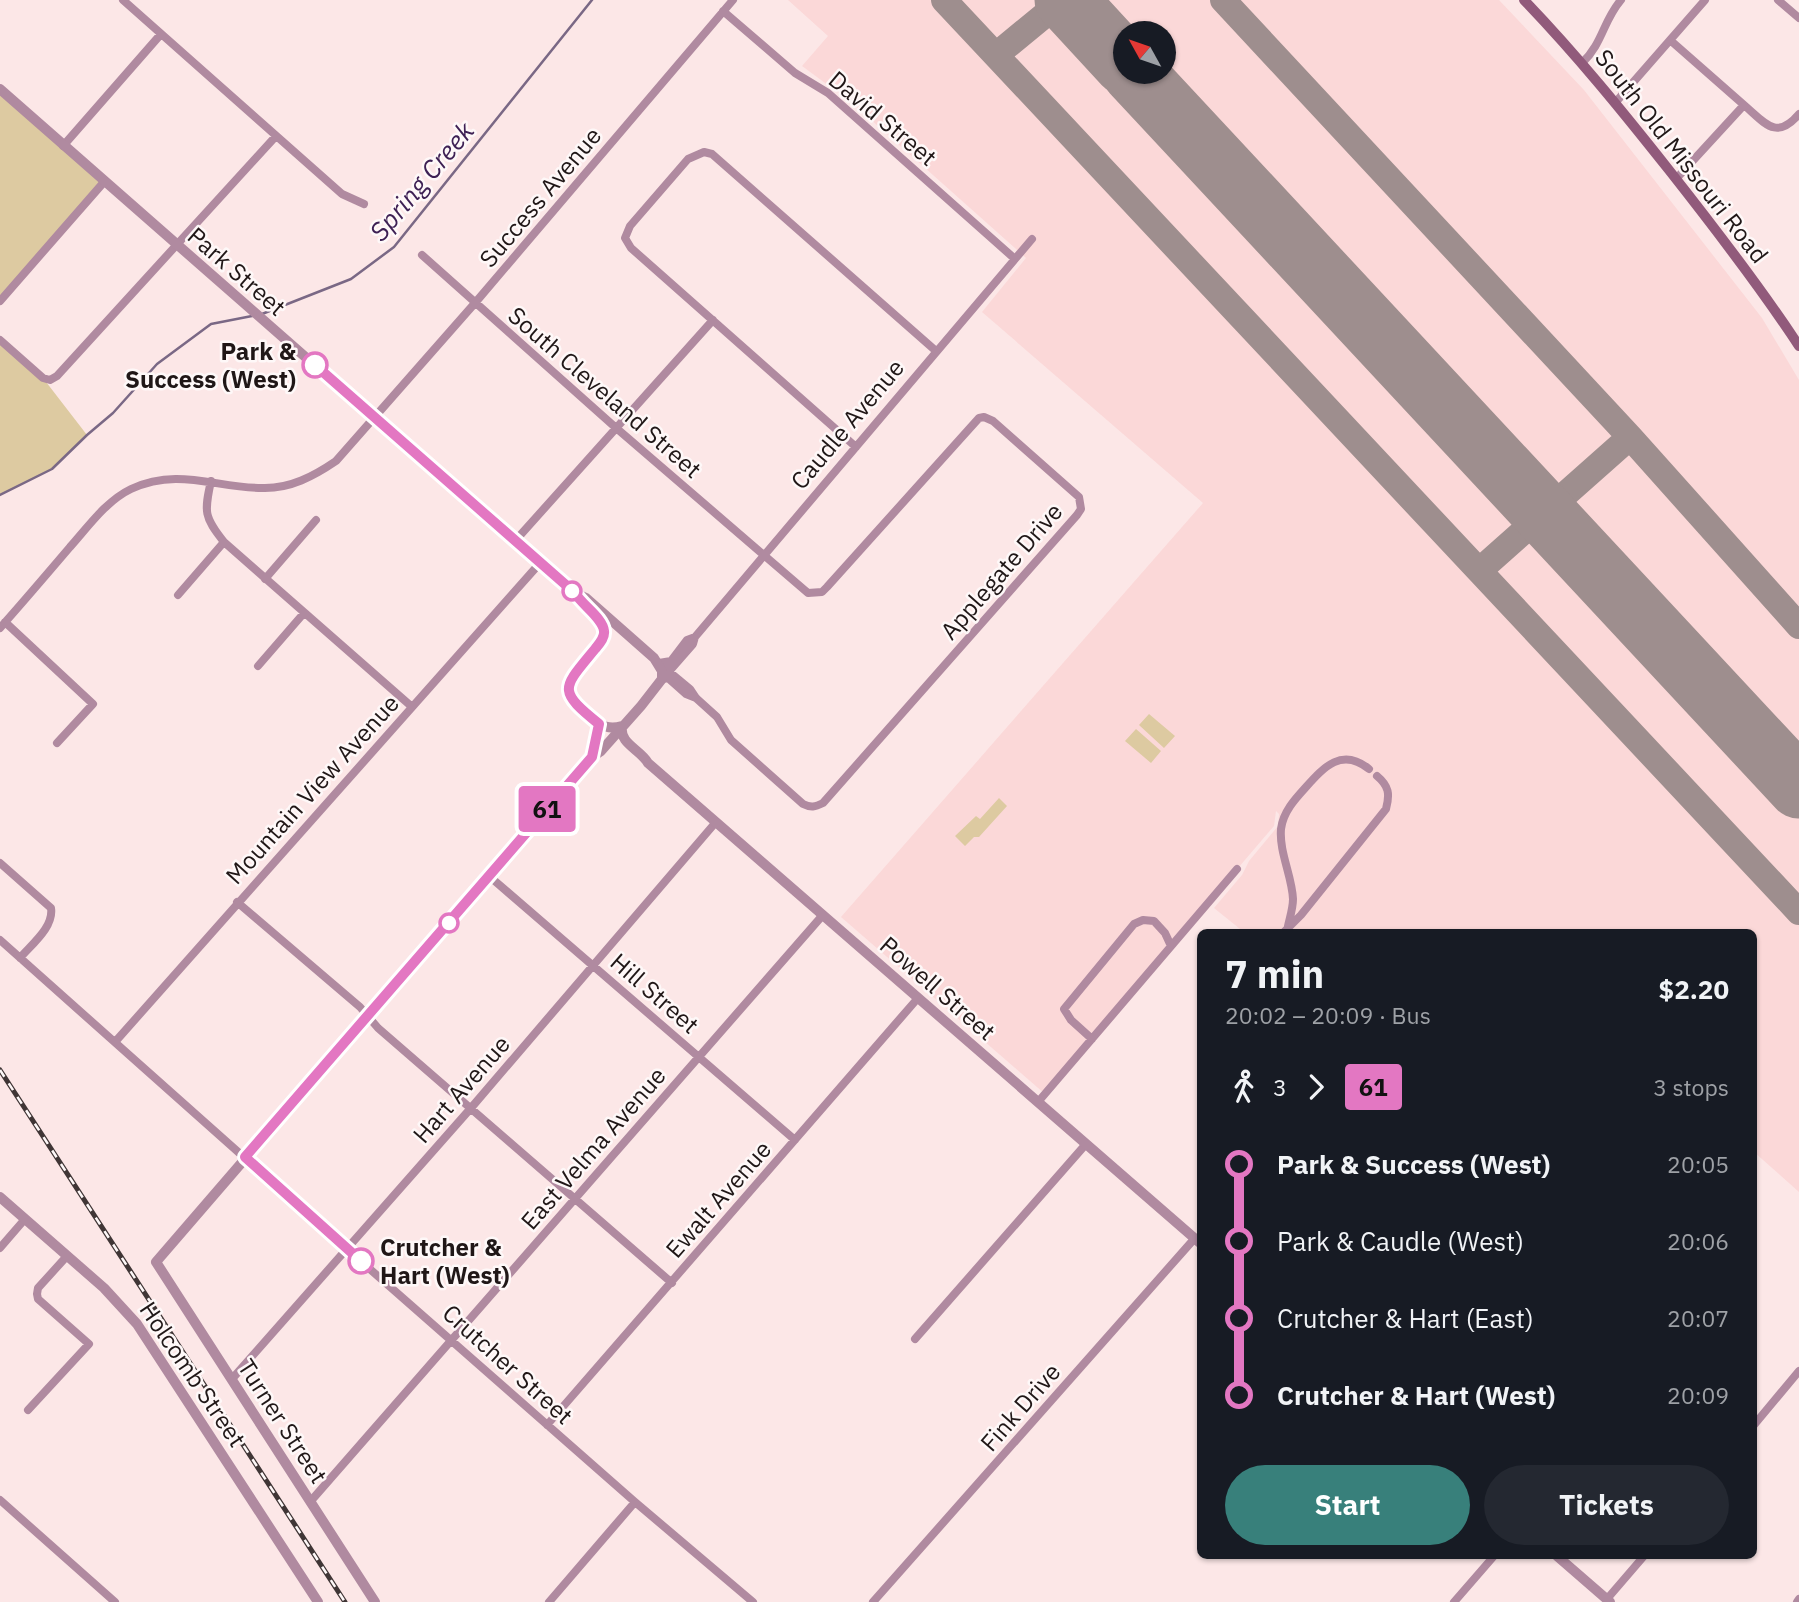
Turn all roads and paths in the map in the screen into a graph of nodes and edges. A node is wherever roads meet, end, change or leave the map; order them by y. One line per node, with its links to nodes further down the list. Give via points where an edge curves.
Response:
1 (123, 0): 9 (street)
2 (733, 0): 7 (street, Success Avenue)
3 (1524, 0): 11 (main road, South Old Missouri Road)
4 (1621, 0): 11 (street, via 1607,19 1599,44)
5 (1705, 0): 10 (street)
6 (1778, 0): 8 (street)
7 (723, 11): 24 (street, David Street, via 795,73 828,93); 26 (street, Success Avenue)
8 (1799, 18)
9 (161, 34): 16 (street); 17 (street)
10 (1670, 40): 13 (street); 14 (street)
11 (1582, 63): 13 (main road, South Old Missouri Road)
12 (0, 89): 17 (street, Park Street)
13 (1615, 103): 18 (main road, South Old Missouri Road)
14 (1744, 104): 15 (street, via 1770,127 1788,125); 18 (street)
15 (1799, 114)
16 (276, 136): 20 (street, via 342,194); 22 (street)
17 (63, 146): 19 (street, Park Street)
18 (1676, 179): 29 (main road, South Old Missouri Road)
19 (104, 182): 22 (street, Park Street); 25 (street)
20 (364, 204)
21 (1032, 239): 24 (street, Caudle Avenue)
22 (176, 245): 28 (street, via 50,380); 31 (street, Park Street)
23 (422, 256): 26 (street, South Cleveland Street)
24 (1015, 259): 30 (street, Caudle Avenue)
25 (0, 300)
26 (475, 303): 31 (street, Success Avenue); 32 (street, South Cleveland Street)
27 (713, 320): 30 (street, via 625,238 630,226 688,159 704,152 718,157); 32 (street); 33 (street)
28 (0, 340)
29 (1799, 346)
30 (936, 351): 33 (street, Caudle Avenue)
31 (374, 416): 34 (street, Success Avenue, via 336,461 290,485 264,489); 36 (street, Park Street)
32 (615, 427): 36 (street); 38 (street, South Cleveland Street)
33 (856, 447): 38 (street, Caudle Avenue)
34 (211, 481): 37 (street, via 206,512); 44 (street, Success Avenue, via 157,480 130,489 105,507)
35 (316, 520): 40 (street)
36 (515, 541): 39 (street, Park Street)
37 (224, 542): 40 (street); 42 (street)
38 (764, 556): 46 (street, Caudle Avenue); 50 (street, Applegate Drive, via 808,593 821,592 974,421 984,417 1076,492 1081,502 1077,515 816,806 803,804 731,740 717,717)
39 (540, 563): 41 (street, Park Street); 51 (street, Mountain View Avenue)
40 (265, 579): 43 (street)
41 (575, 593): 45 (street, Park Street); 47 (street, Park Street, via 601,621)
42 (178, 595)
43 (304, 612): 49 (street); 51 (street)
44 (2, 625): 55 (street, via 93,704)
45 (626, 634): 47 (street); 48 (street, Park Street)
46 (695, 637): 48 (street, Caudle Avenue, via 687,640 671,661); 50 (street, Caudle Avenue)
47 (603, 638): 52 (street, via 570,678 568,687 569,696)
48 (659, 663): 50 (street)
49 (258, 666)
50 (665, 675): 53 (street)
51 (411, 706): 64 (street, Mountain View Avenue)
52 (599, 724): 53 (street, via 612,729); 54 (street, Powell Street); 56 (street)
53 (622, 726): 54 (street); 57 (street, Powell Street, via 624,739)
54 (612, 737): 56 (street); 57 (street, Powell Street)
55 (57, 743)
56 (592, 757): 63 (street)
57 (648, 763): 60 (street, Powell Street)
58 (1369, 769): 66 (street, via 1353,759 1333,762 1287,810 1281,830 1293,899)
59 (1377, 776): 66 (street, via 1389,791 1386,809)
60 (716, 822): 65 (street, Powell Street); 70 (street, Hart Avenue)
61 (0, 863): 69 (street, via 51,908 48,925)
62 (1237, 869): 68 (street)
63 (489, 876): 70 (street, Hill Street); 72 (street)
64 (237, 902): 72 (street); 74 (street, Mountain View Avenue)
65 (822, 916): 71 (street, Powell Street); 75 (street, East Velma Avenue)
66 (1285, 929)
67 (0, 940): 69 (street, Crutcher Street)
68 (1171, 946): 73 (street); 73 (street, via 1154,921 1134,924 1064,1009)
69 (20, 958): 74 (street, Crutcher Street)
70 (593, 966): 75 (street, Hill Street); 77 (street, Hart Avenue)
71 (918, 998): 76 (street, Powell Street); 78 (street, Ewalt Avenue)
72 (367, 1016): 77 (street); 80 (street)
73 (1092, 1039): 76 (street)
74 (115, 1042): 80 (street, Crutcher Street)
75 (698, 1056): 78 (street, Hill Street); 82 (street, East Velma Avenue)
76 (1038, 1102): 79 (street, Powell Street)
77 (471, 1108): 82 (street); 87 (street, Hart Avenue)
78 (795, 1140): 89 (street, Ewalt Avenue)
79 (1086, 1144): 84 (street, Powell Street); 91 (street)
80 (245, 1157): 87 (street, Crutcher Street); 93 (street, Turner Street, via 156,1262)
81 (0, 1197): 83 (street, Holcomb Street)
82 (574, 1199): 89 (street); 90 (street, East Velma Avenue)
83 (25, 1219): 86 (street); 88 (street, Holcomb Street)
84 (1197, 1239)
85 (1197, 1241): 109 (street, Fink Drive)
86 (0, 1248)
87 (347, 1249): 90 (street, Crutcher Street); 93 (street, Hart Avenue)
88 (67, 1256): 94 (street, via 38,1288 38,1299 89,1344); 105 (street, Holcomb Street, via 104,1287 137,1324)
89 (672, 1283): 96 (street, Ewalt Avenue)
90 (452, 1339): 96 (street, Crutcher Street); 98 (street, East Velma Avenue)
91 (915, 1339)
92 (1799, 1371): 95 (street)
93 (232, 1379): 98 (street, Turner Street)
94 (28, 1410)
95 (1757, 1421)
96 (547, 1425): 99 (street, Crutcher Street)
97 (0, 1500): 104 (street)
98 (310, 1502): 106 (street, Turner Street)
99 (635, 1502): 107 (street); 108 (street, Crutcher Street)
100 (1490, 1559): 110 (street)
101 (1560, 1559): 103 (street)
102 (1642, 1559): 103 (street)
103 (1609, 1601)
104 (115, 1602)
105 (318, 1602)
106 (375, 1602)
107 (549, 1602)
108 (753, 1602)
109 (873, 1602)
110 (1454, 1602)

